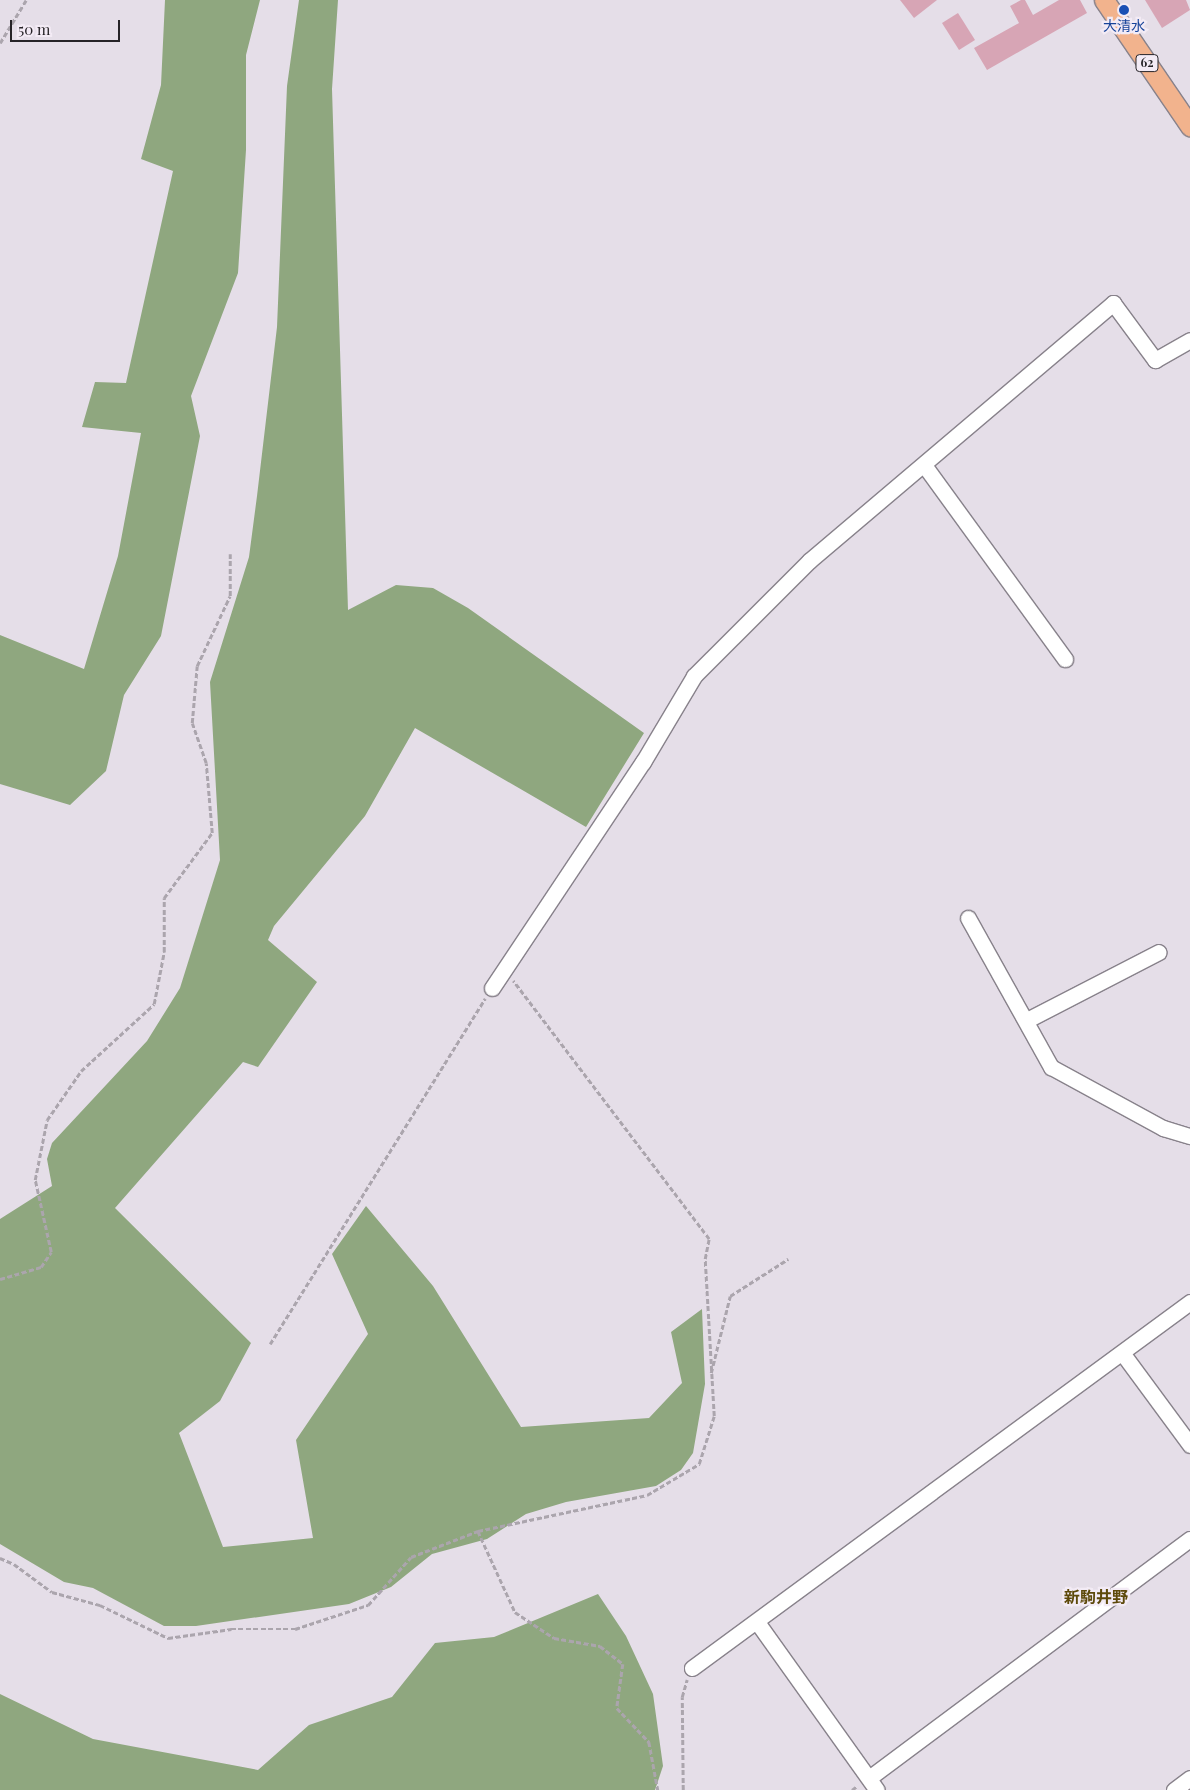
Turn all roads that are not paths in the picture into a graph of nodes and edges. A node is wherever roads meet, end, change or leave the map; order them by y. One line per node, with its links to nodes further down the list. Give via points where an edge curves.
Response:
1 (1104, 0): 2 (main road, 62)
2 (1190, 126)
3 (1190, 340): 4 (street, via 1155,360 1113,303)
4 (924, 465): 5 (street); 8 (street, via 809,561 694,676 643,762)
5 (1065, 659)
6 (968, 918): 9 (street)
7 (1159, 952): 9 (street)
8 (492, 988)
9 (1027, 1020): 10 (street, via 1051,1067 1163,1128)
10 (1190, 1136)
11 (1190, 1302): 12 (street)
12 (1122, 1354): 13 (street); 15 (street)
13 (1190, 1445)
14 (1190, 1539): 18 (street)
15 (757, 1622): 16 (street); 18 (street)
16 (692, 1668)
17 (1190, 1778): 19 (street)
18 (873, 1784)
19 (1174, 1790)

